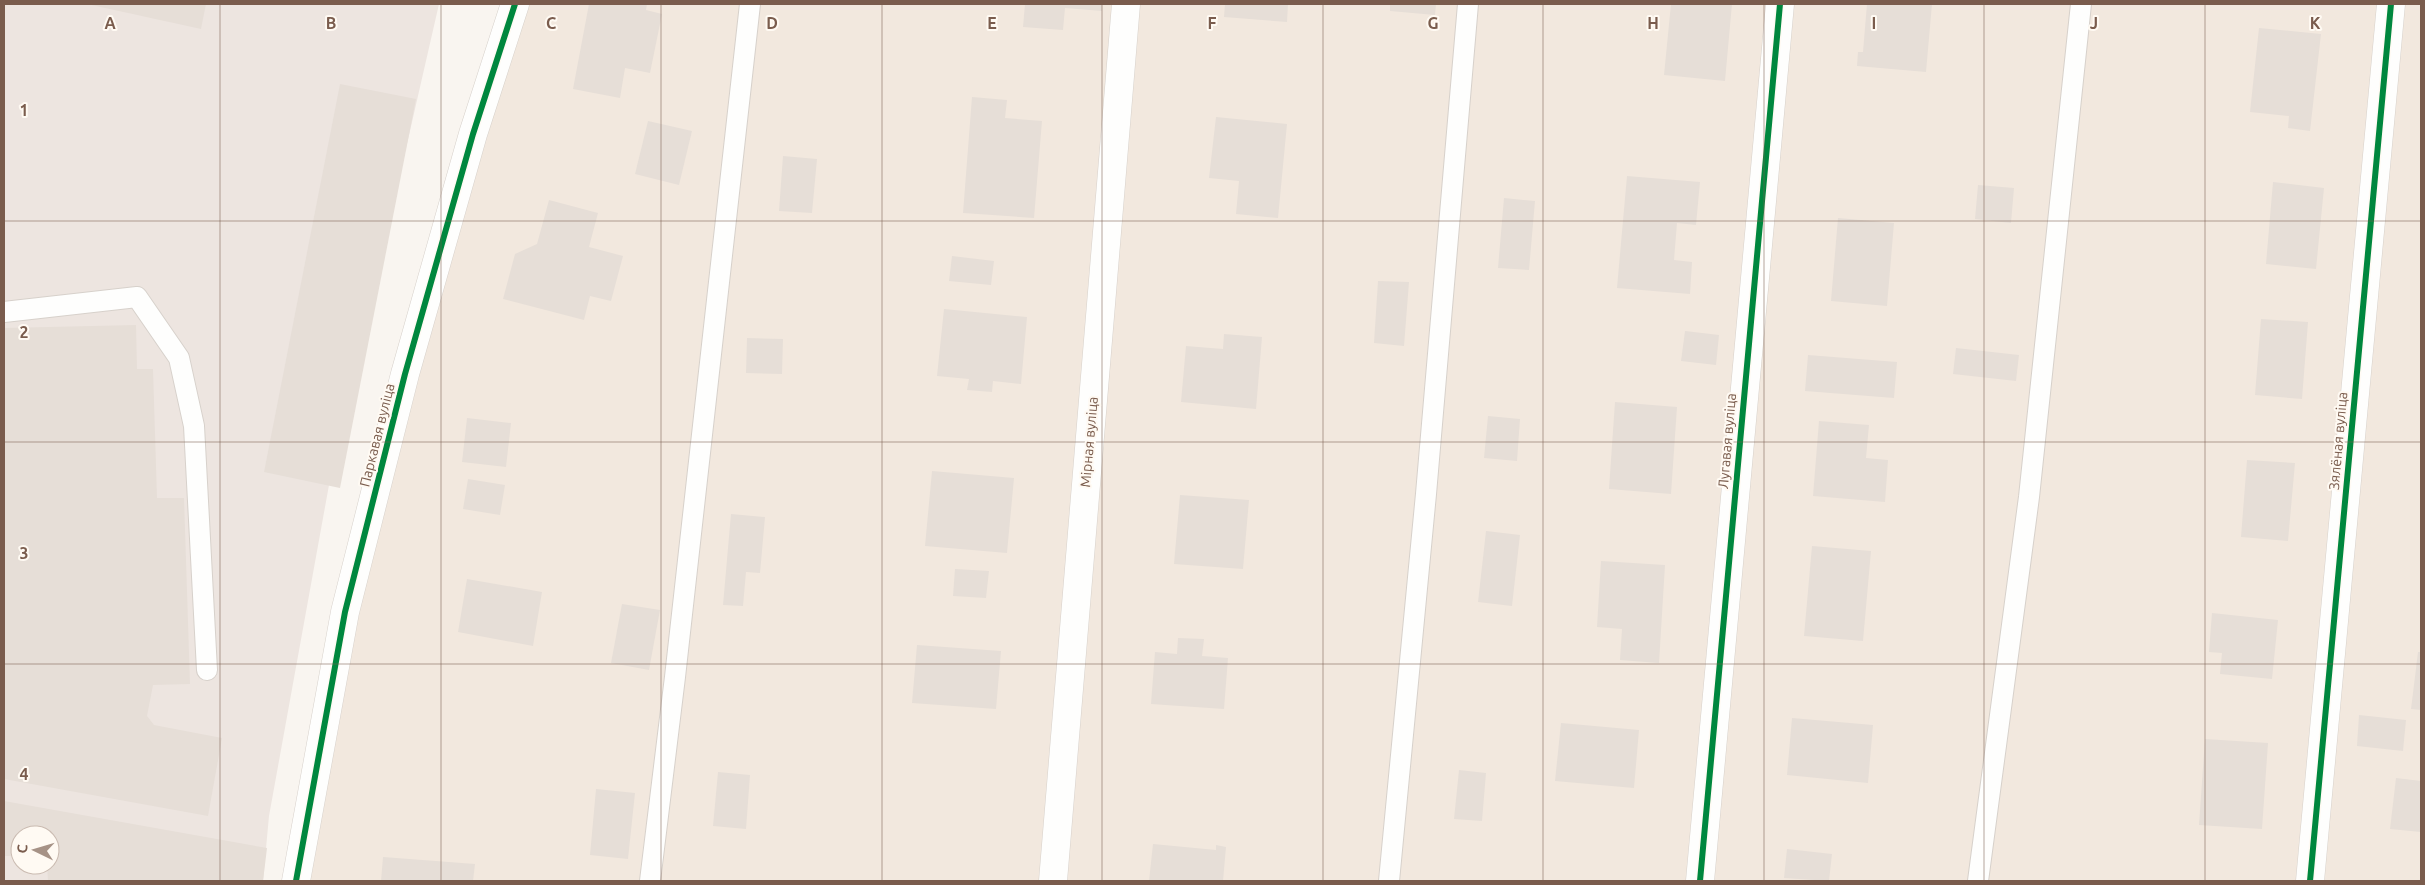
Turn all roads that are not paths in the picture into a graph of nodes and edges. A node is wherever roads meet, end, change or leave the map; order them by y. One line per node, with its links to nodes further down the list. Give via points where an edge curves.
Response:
1 (515, 4): 10 (street, Паркавая вуліца, via 473,134 405,374 347,602)
2 (750, 4): 11 (lane)
3 (1126, 4): 12 (street, Мірная вуліца)
4 (1468, 4): 13 (lane)
5 (1780, 4): 14 (street, Лугавая вуліца)
6 (2081, 4): 15 (lane, via 2029,497)
7 (2391, 4): 16 (street, Зялёная вуліца)
8 (4, 312): 9 (lane, via 137,297 179,358 194,426)
9 (207, 670)
10 (296, 881)
11 (650, 881)
12 (1053, 881)
13 (1389, 881)
14 (1700, 881)
15 (1978, 881)
16 (2310, 881)

